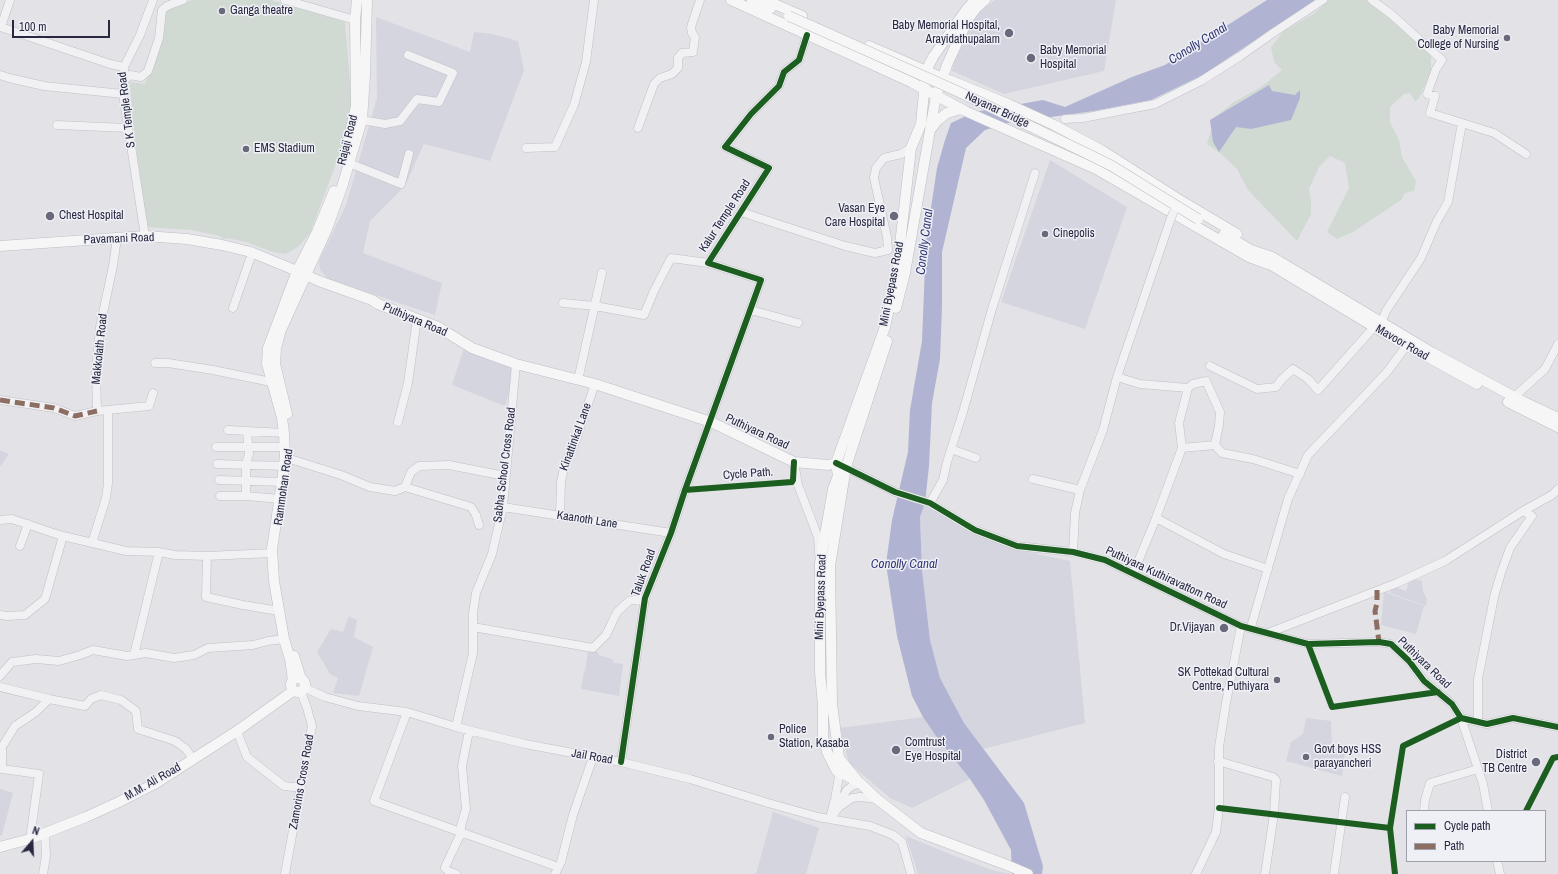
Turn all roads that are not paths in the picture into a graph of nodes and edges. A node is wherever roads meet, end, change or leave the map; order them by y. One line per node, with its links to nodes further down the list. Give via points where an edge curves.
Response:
1 (10, 0): 22 (street, S K Temple Road, via 1,27)
2 (153, 0): 22 (street)
3 (183, 0): 25 (street, via 162,10 159,38 148,71 141,77 130,75)
4 (285, 0): 17 (street)
5 (357, 0): 17 (main road, Rajaji Road)
6 (367, 0): 31 (main road)
7 (594, 0): 38 (street, via 586,62 574,105 555,147)
8 (700, 0): 35 (street, via 691,27 695,37 693,52 682,53 678,58 678,68 654,84)
9 (731, 0): 18 (main road)
10 (752, 0): 47 (main road, Nayanar Bridge, bridge, via 957,91 1088,154)
11 (765, 0): 21 (main road)
12 (975, 0): 16 (main road)
13 (986, 0): 16 (main road, via 976,8)
14 (1323, 0): 30 (street, via 1201,81 1155,104)
15 (1372, 0): 32 (street, via 1442,60 1427,94 1435,96 1430,113)
16 (968, 8): 20 (main road, Mini Byepass Road); 28 (main road)
17 (355, 20): 56 (main road, Rajaji Road, via 356,106 352,130 336,185)
18 (807, 35): 26 (main road); 45 (street, Kalur Temple Road, via 799,60 784,72 780,86 751,114 725,147 769,168)
19 (408, 55): 31 (street, via 453,73 439,102 417,99 400,121 385,124)
20 (933, 57): 21 (main road); 23 (main road, Mini Byepass Road)
21 (903, 62): 23 (main road)
22 (124, 67): 25 (street, S K Temple Road)
23 (926, 72): 26 (main road, Mini Byepass Road); 37 (main road, via 1008,104)
24 (0, 75): 27 (street, via 44,86)
25 (124, 81): 27 (street, S K Temple Road)
26 (924, 90): 28 (main road); 39 (main road, Mini Byepass Road, via 921,124)
27 (123, 94): 34 (street, S K Temple Road)
28 (936, 96): 29 (main road); 36 (main road)
29 (963, 110): 36 (main road, via 947,113); 40 (main road)
30 (1065, 119)
31 (362, 120): 43 (main road)
32 (1462, 123): 42 (street, via 1494,134); 63 (street, via 1448,202 1421,258)
33 (57, 125): 34 (street)
34 (128, 128): 48 (street, S K Temple Road)
35 (638, 128)
36 (931, 129): 96 (main road, via 905,273 888,340)
37 (1074, 135): 40 (main road, via 1077,147 1074,151); 53 (main road, via 1249,241)
38 (526, 148)
39 (912, 148): 45 (street, via 884,158 876,168 874,178 888,250 875,253 845,246); 96 (main road, Mini Byepass Road, via 897,271 885,327)
40 (1061, 153): 53 (main road, via 1103,173 1249,257)
41 (409, 154): 43 (street, via 402,184)
42 (1526, 154)
43 (349, 163): 56 (main road, via 327,229)
44 (1036, 173): 90 (street, via 992,309 964,412)
45 (741, 212): 54 (street, Kalur Temple Road)
46 (1173, 213): 69 (street)
47 (1198, 219): 53 (main road, Mavoor Road)
48 (145, 236): 49 (main road, Pavamani Road); 51 (main road, Pavamani Road, via 187,239)
49 (117, 238): 50 (main road, Pavamani Road); 78 (street, Makkolath Road, via 114,266 100,327 96,371)
50 (0, 246)
51 (238, 250): 52 (main road, Pavamani Road); 56 (main road, Pavamani Road, via 251,252)
52 (250, 259): 56 (main road, Pavamani Road); 59 (street)
53 (1270, 260): 63 (main road, Mavoor Road)
54 (708, 263): 58 (street, via 671,258 644,315); 60 (street, Kalur Temple Road, via 761,280)
55 (602, 273): 58 (street)
56 (300, 276): 61 (main road, Puthiyara Road, via 372,300); 71 (main road, Rammohan Road, via 268,348 267,364); 85 (main road, Rammohan Road, via 276,348 275,364 289,423)
57 (563, 303): 58 (street)
58 (595, 306): 70 (street)
59 (233, 308)
60 (751, 310): 62 (street); 81 (street, Kalur Temple Road)
61 (417, 319): 67 (main road, Puthiyara Road, via 438,327 472,348); 80 (street, via 408,383)
62 (798, 322)
63 (1378, 325): 64 (main road, Mavoor Road); 68 (street, via 1318,390 1293,369 1276,387 1257,389)
64 (1409, 343): 75 (main road, Mavoor Road); 82 (main road, Mavoor Road, via 1519,408); 97 (street, via 1387,372 1308,455)
65 (1558, 344): 75 (street, via 1545,369)
66 (155, 363): 71 (street, via 214,370)
67 (516, 364): 70 (main road, Puthiyara Road); 98 (street, Sabha School Cross Road)
68 (1210, 366)
69 (1117, 377): 73 (street, via 1140,384); 105 (street, via 1102,430)
70 (578, 380): 72 (main road, Puthiyara Road)
71 (271, 382): 85 (main road, Rammohan Road)
72 (595, 384): 81 (main road, Puthiyara Road); 112 (street, Kinattinkal Lane, via 573,448 565,463 561,482)
73 (1188, 388): 86 (street, via 1206,381 1220,412); 89 (street, via 1179,423)
74 (153, 393): 77 (street, via 149,406)
75 (1514, 397): 79 (main road, Mavoor Road)
76 (0, 400): 78 (street, via 54,408 74,416)
77 (108, 410): 78 (street); 119 (street, via 108,483)
78 (97, 411)
79 (1558, 418)
80 (398, 422)
81 (711, 422): 92 (main road, Puthiyara Road); 117 (street, Taluk Road)
82 (1558, 427)
83 (228, 430): 84 (street)
84 (247, 431): 85 (street); 87 (street)
85 (286, 442): 87 (street); 93 (main road, Rammohan Road)
86 (1215, 445): 89 (street); 97 (street, via 1222,453 1252,459)
87 (247, 446): 88 (street); 95 (street, via 249,454)
88 (216, 447)
89 (1182, 448): 113 (street)
90 (951, 449): 91 (street); 109 (street, via 943,480)
91 (976, 458)
92 (794, 462): 96 (main road, Puthiyara Road); 125 (street, via 798,485 818,536)
93 (287, 463): 95 (street); 102 (main road, Rammohan Road); 103 (street, via 341,475 370,487 395,491); 138 (main road, Rammohan Road, via 276,549 277,581)
94 (216, 464): 95 (street)
95 (246, 464): 101 (street)
96 (841, 465): 109 (street, Puthiyara Kuthiravattom Road, via 895,492); 125 (main road, Mini Byepass Road, via 833,490); 156 (main road, via 830,566 832,704 840,758)
97 (1300, 474): 126 (street, via 1288,500)
98 (505, 476): 103 (street, via 449,465 419,466 411,472); 110 (street, Sabha School Cross Road)
99 (1033, 479): 105 (street)
100 (219, 480): 101 (street)
101 (246, 480): 102 (street); 107 (street)
102 (282, 482): 108 (main road, Rammohan Road)
103 (405, 488): 116 (street, via 471,507)
104 (1558, 489): 111 (street)
105 (1080, 490): 122 (street, via 1075,512)
106 (220, 496): 107 (street)
107 (246, 496): 108 (street)
108 (280, 499): 123 (main road, Rammohan Road)
109 (930, 503): 122 (street, Puthiyara Kuthiravattom Road, via 975,530 1017,546)
110 (503, 507): 112 (street, Kaanoth Lane); 132 (street, Sabha School Cross Road, via 492,554 476,593)
111 (1523, 511): 134 (street, via 1446,561); 143 (street, via 1532,516 1510,548 1494,597 1478,679)
112 (560, 515): 117 (street, Kaanoth Lane)
113 (1156, 518): 126 (street, via 1224,554); 127 (street)
114 (0, 520): 115 (street, via 12,519)
115 (28, 524): 118 (street); 120 (street)
116 (479, 525)
117 (671, 533): 128 (street, Taluk Road)
118 (63, 536): 119 (street); 130 (street, via 45,599 25,615)
119 (92, 543): 121 (street, via 126,551)
120 (20, 546)
121 (159, 552): 124 (street); 136 (street)
122 (1073, 552): 127 (street, Puthiyara Kuthiravattom Road, via 1105,560)
123 (272, 553): 124 (street); 129 (main road, Rammohan Road)
124 (207, 556): 129 (street, via 206,597)
125 (820, 563): 155 (main road, Mini Byepass Road, via 823,737)
126 (1268, 569): 133 (street)
127 (1133, 574): 131 (street, Puthiyara Kuthiravattom Road)
128 (645, 598): 132 (street, via 630,601 617,612 606,635 593,648); 153 (street, Taluk Road)
129 (279, 611): 135 (main road, Rammohan Road)
130 (0, 615)
131 (1241, 626): 133 (street, Puthiyara Road); 152 (street)
132 (473, 627): 145 (street, Sabha School Cross Road, via 473,653)
133 (1251, 627): 134 (street, Puthiyara Road)
134 (1268, 633): 142 (street, Puthiyara Road, via 1308,644 1391,644 1409,661 1424,681 1452,704)
135 (284, 639): 136 (street, via 234,647 208,648 194,655 174,658 146,653); 138 (main road, Rammohan Road)
136 (134, 655): 137 (street, via 93,650 59,661 36,659 12,662)
137 (0, 676)
138 (298, 686): 141 (street, Jail Road, via 358,706); 147 (main road, M.M. Ali Road); 157 (street, Zamorins Cross Road, via 312,726)
139 (0, 687): 140 (street)
140 (49, 700): 149 (street, via 15,726); 151 (street, via 85,706 91,699 101,695 121,700 136,711 138,729 175,741)
141 (407, 712): 145 (street, Jail Road); 164 (street, via 374,801)
142 (1461, 718): 143 (street); 154 (street, Puthiyara Road)
143 (1478, 722): 144 (street, via 1487,724 1513,718)
144 (1558, 727)
145 (456, 728): 146 (street, Jail Road)
146 (469, 730): 150 (street, Jail Road); 164 (street, via 462,766 466,803)
147 (237, 731): 151 (main road, M.M. Ali Road); 157 (street, via 247,757 284,786)
148 (0, 732): 149 (street)
149 (9, 736): 165 (street, via 2,747 2,769 39,774)
150 (593, 757): 153 (street, Jail Road); 168 (street)
151 (193, 759): 163 (main road, M.M. Ali Road, via 156,783 119,802 86,818)
152 (1218, 761): 174 (street, via 1219,808 1216,832); 175 (street, via 1276,780)
153 (622, 762): 162 (street, Jail Road)
154 (1478, 769): 160 (street, via 1430,783); 161 (street, Puthiyara Road)
155 (836, 770): 156 (main road); 162 (street, via 839,776)
156 (860, 783): 159 (main road); 162 (street, via 847,790)
157 (301, 786): 170 (street, Zamorins Cross Road)
158 (1345, 797): 176 (street)
159 (877, 799): 162 (street, via 852,798 839,807); 173 (main road, via 921,833)
160 (1424, 810)
161 (1488, 810)
162 (830, 819): 172 (street, Jail Road, via 870,826 893,835 902,842)
163 (45, 833): 165 (main road, M.M. Ali Road); 169 (street, via 46,856)
164 (461, 833): 168 (street); 171 (street, via 445,868)
165 (30, 839): 166 (main road, M.M. Ali Road)
166 (0, 847)
167 (1498, 862): 177 (street)
168 (557, 871)
169 (43, 874)
170 (285, 874)
171 (456, 874)
172 (911, 874)
173 (1028, 874)
174 (1196, 874)
175 (1265, 874)
176 (1334, 874)
177 (1500, 874)

